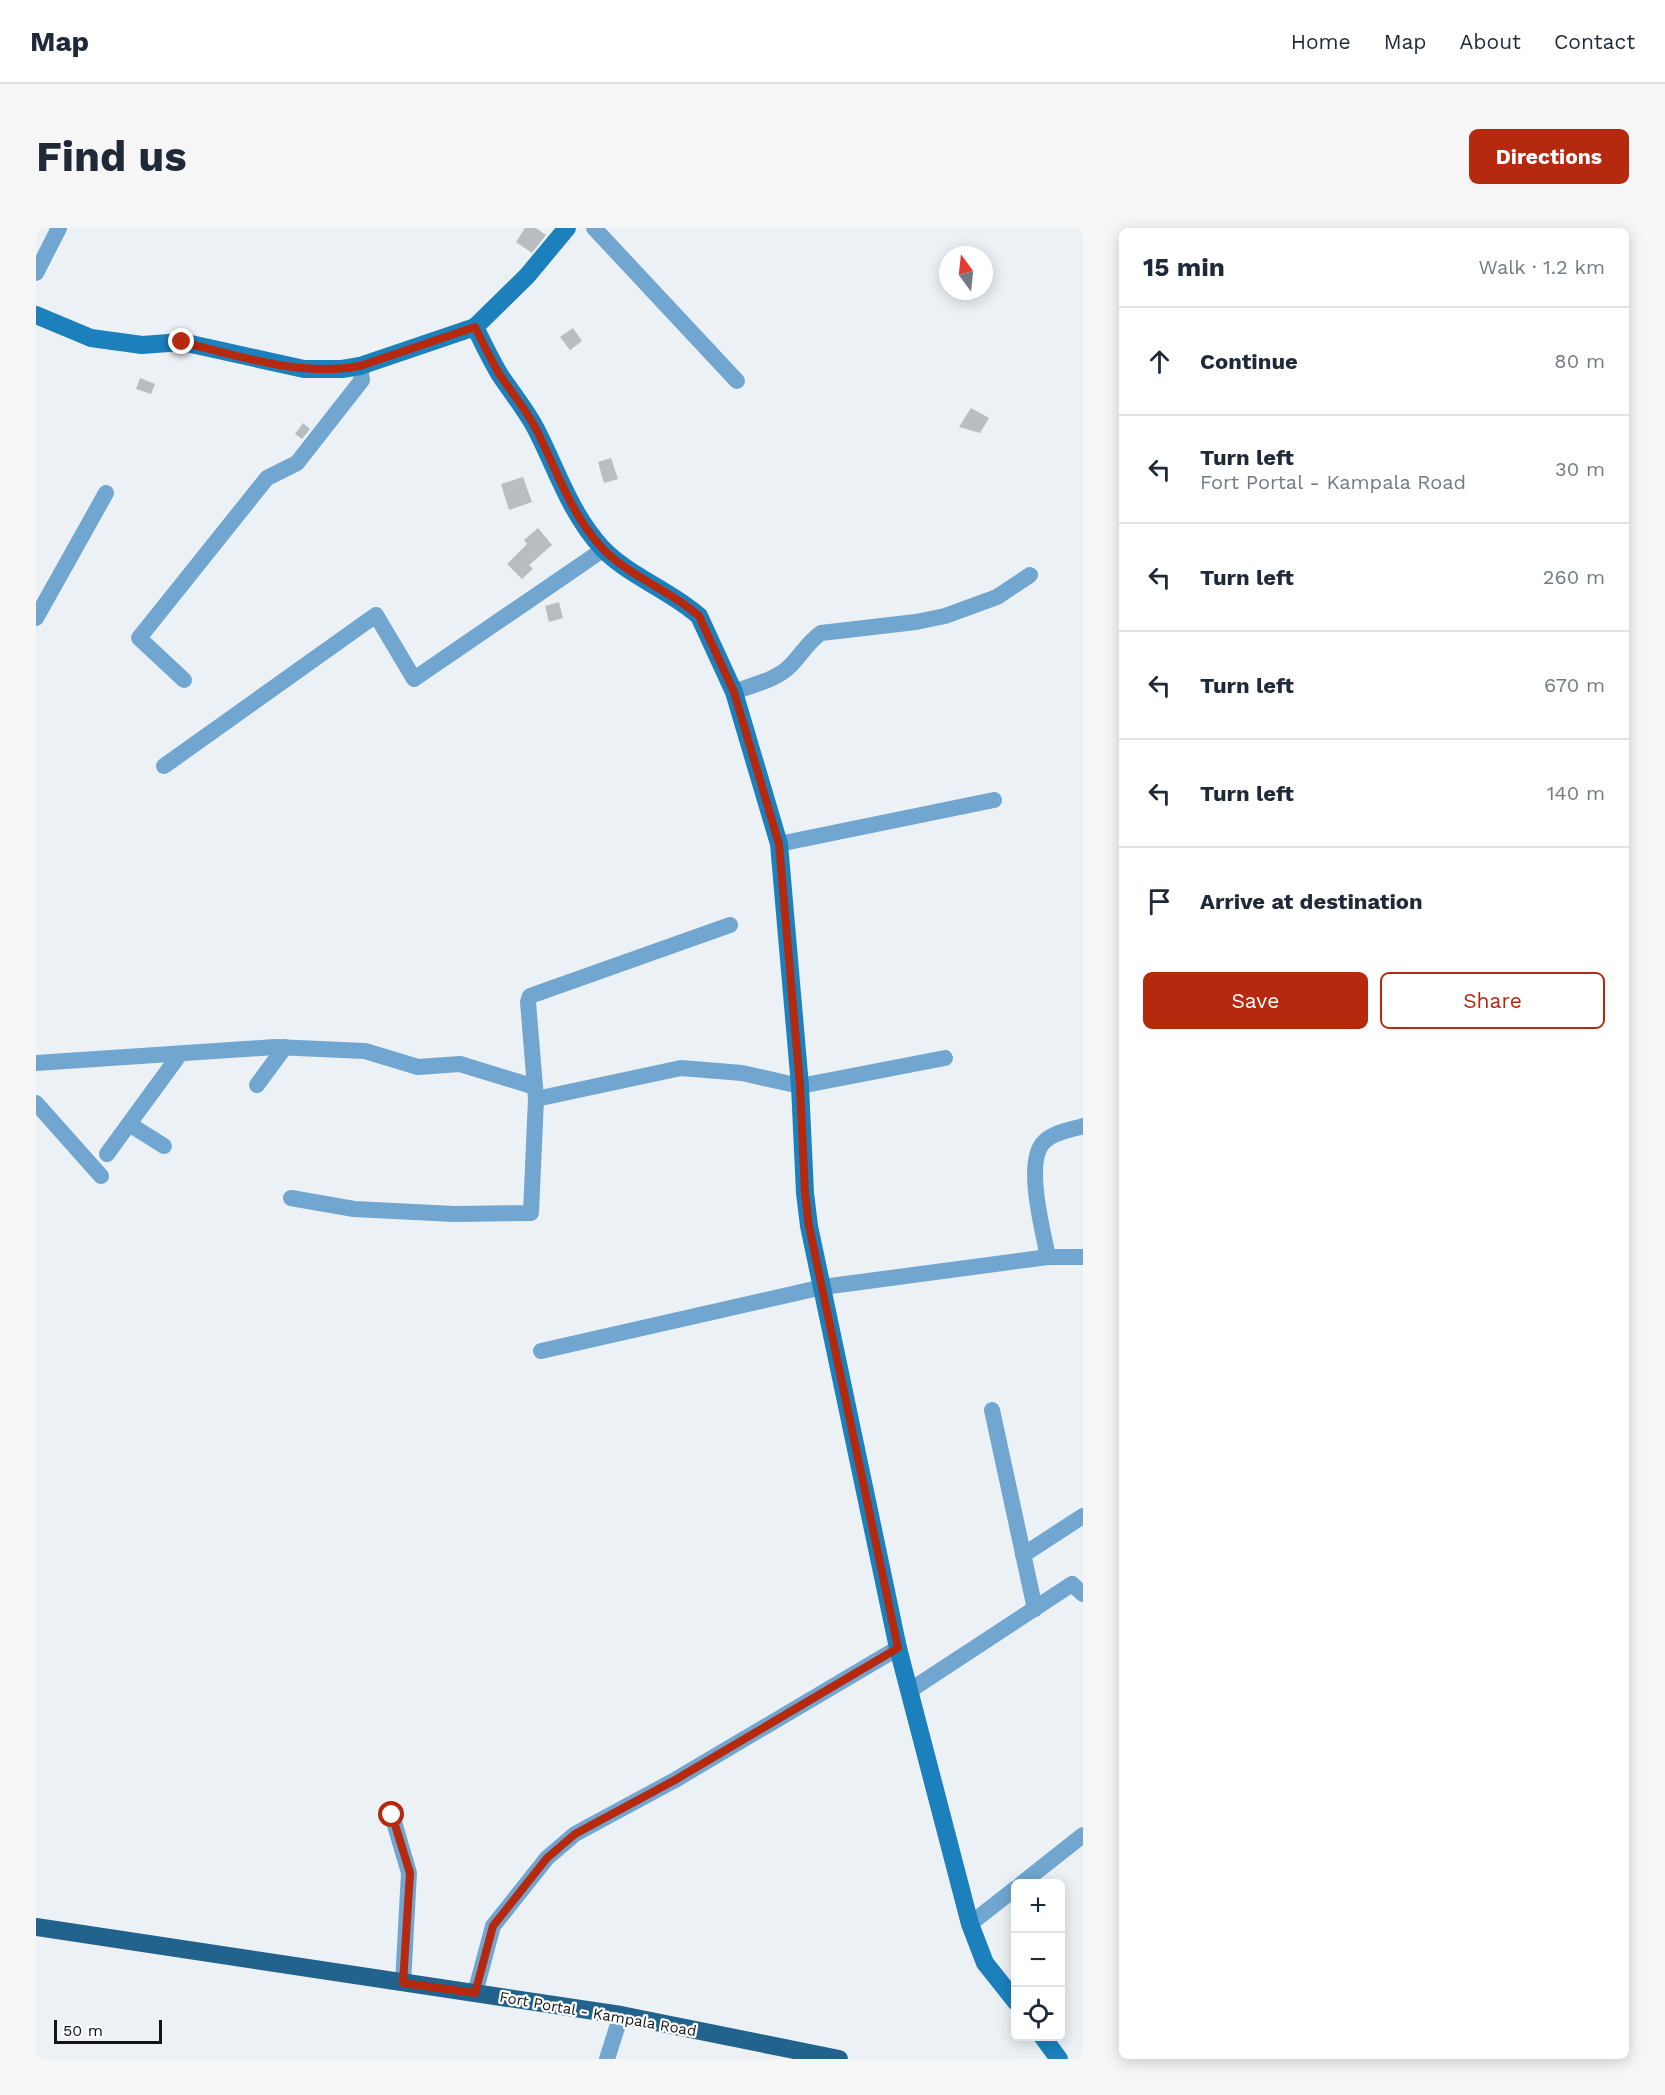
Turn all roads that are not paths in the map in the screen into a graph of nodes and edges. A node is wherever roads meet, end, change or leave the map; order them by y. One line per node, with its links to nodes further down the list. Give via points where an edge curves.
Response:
1 (59, 228): 4 (street)
2 (567, 228): 6 (street, via 527,276)
3 (594, 228): 8 (street)
4 (36, 273)
5 (36, 315): 7 (street, via 91,338 142,345 182,342 304,369)
6 (475, 327): 7 (street); 10 (street, via 535,427 582,523)
7 (360, 366): 13 (street, via 362,380 297,463 267,478 139,638)
8 (737, 381)
9 (106, 493): 12 (street)
10 (604, 549): 14 (street, via 699,616); 15 (street, via 414,679 376,615)
11 (1030, 575): 14 (street, via 997,597 945,616 820,633 779,675)
12 (36, 618)
13 (184, 680)
14 (734, 692): 17 (street)
15 (164, 766)
16 (993, 800): 17 (street)
17 (779, 844): 24 (street)
18 (730, 925): 25 (street, via 530,996)
19 (285, 1047): 20 (street); 23 (street); 25 (street, via 365,1051 418,1067 460,1064)
20 (180, 1054): 22 (street); 27 (street)
21 (945, 1058): 24 (street)
22 (36, 1063)
23 (257, 1085)
24 (800, 1086): 25 (street, via 742,1073 681,1068); 35 (street, via 805,1193)
25 (535, 1093): 32 (street, via 531,1213 354,1209)
26 (36, 1103): 31 (street)
27 (129, 1124): 29 (street); 30 (street)
28 (1083, 1126): 33 (street, via 1052,1136 1036,1154 1035,1192)
29 (164, 1146)
30 (107, 1154)
31 (100, 1176)
32 (291, 1198)
33 (1048, 1257): 34 (street); 35 (street)
34 (1083, 1257)
35 (823, 1287): 36 (street); 42 (street)
36 (541, 1351)
37 (992, 1410): 39 (street)
38 (1083, 1516): 39 (street)
39 (1023, 1555): 41 (street)
40 (1083, 1594): 41 (street, via 1072,1584)
41 (1035, 1609): 43 (street)
42 (898, 1648): 43 (street); 51 (street, via 675,1780 575,1834 547,1858 493,1926)
43 (909, 1691): 48 (street)
44 (392, 1815): 50 (street, via 410,1873)
45 (1083, 1835): 46 (street)
46 (1027, 1879)
47 (1011, 1892): 48 (street)
48 (970, 1924): 52 (street, via 985,1963)
49 (36, 1927): 50 (main road, Fort Portal - Kampala Road)
50 (403, 1983): 51 (main road, Fort Portal - Kampala Road)
51 (475, 1993): 53 (main road, Fort Portal - Kampala Road)
52 (1011, 1996)
53 (621, 2015): 55 (street); 56 (main road, Fort Portal - Kampala Road)
54 (1045, 2041): 57 (street)
55 (607, 2059)
56 (839, 2059)
57 (1059, 2059)

